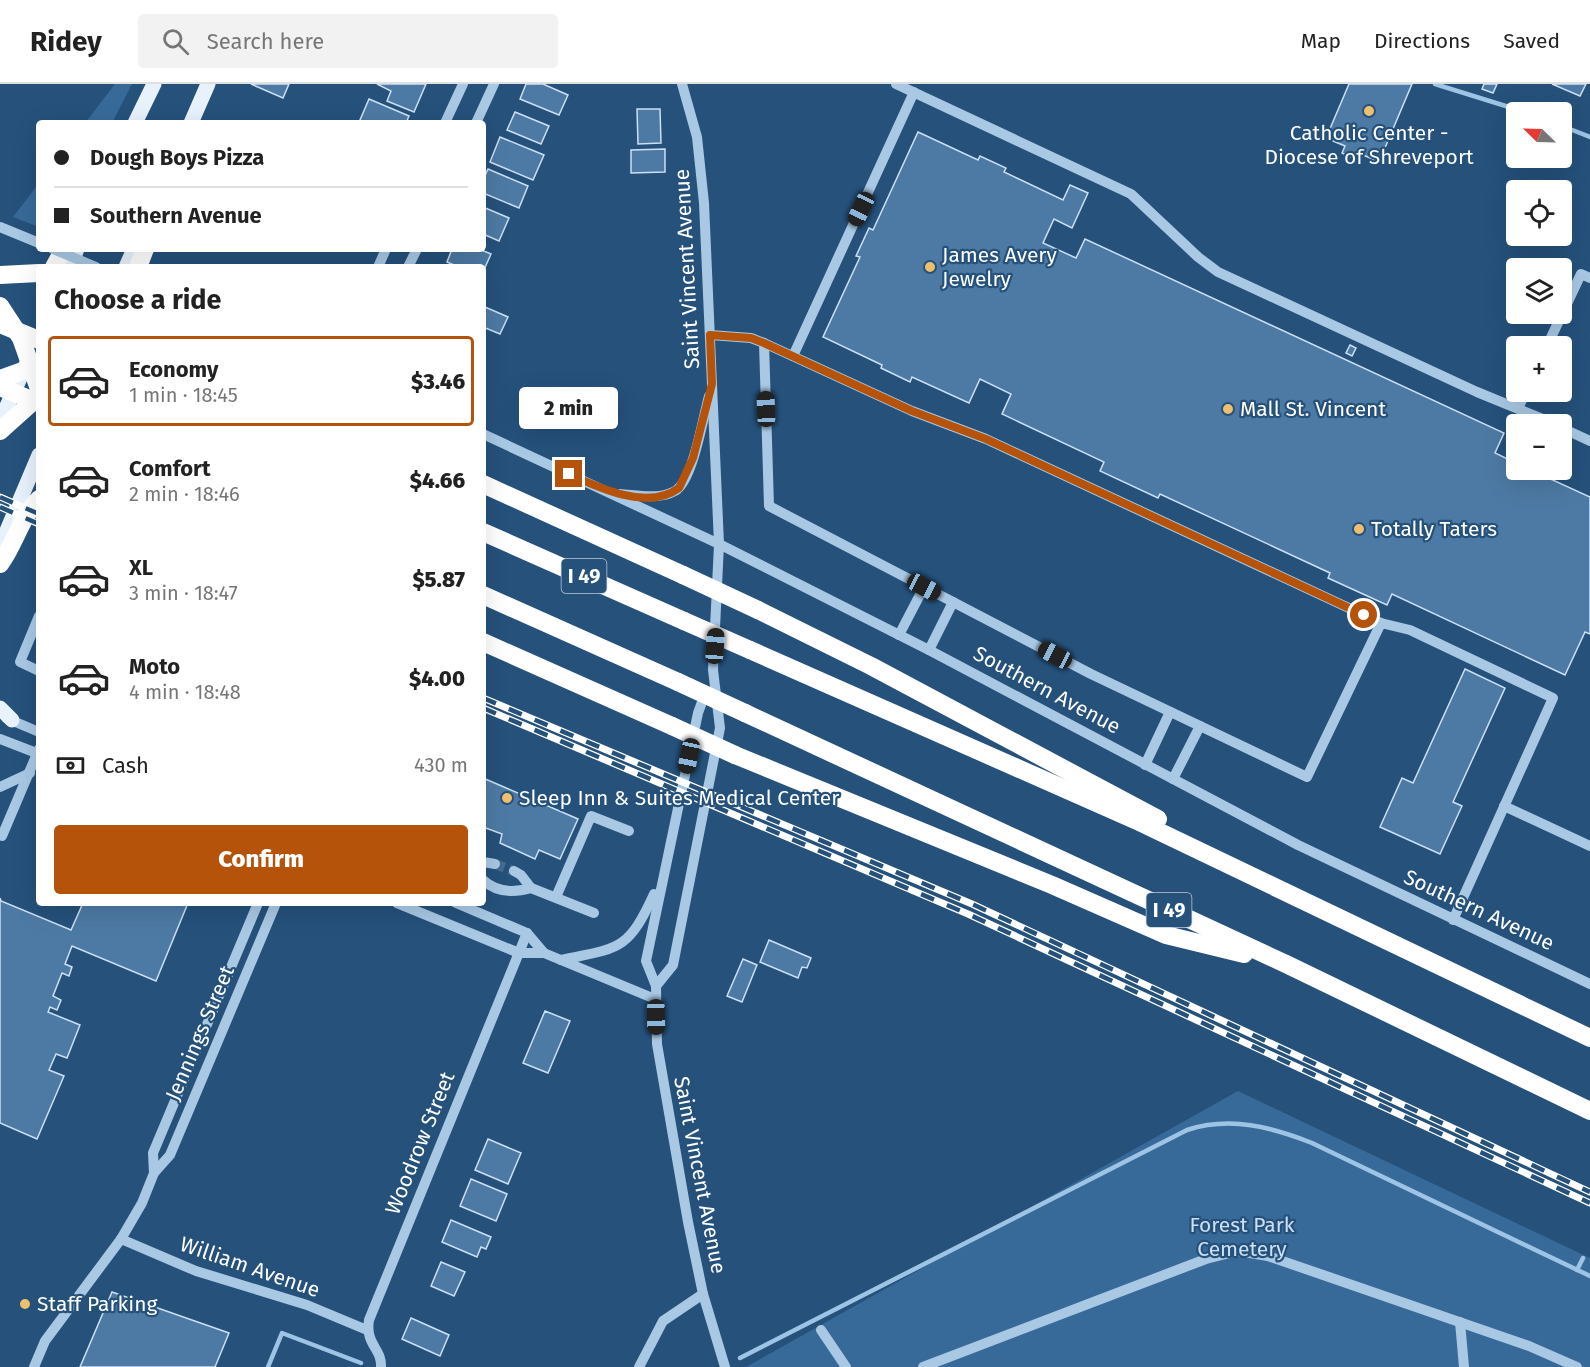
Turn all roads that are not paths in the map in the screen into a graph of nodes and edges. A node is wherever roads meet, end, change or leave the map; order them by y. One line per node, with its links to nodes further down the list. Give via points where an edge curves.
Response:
1 (154, 84): 8 (main road)
2 (208, 84): 9 (main road)
3 (463, 84): 10 (street)
4 (494, 84): 11 (street)
5 (896, 84): 7 (street)
6 (684, 85): 21 (street, Saint Vincent Avenue, via 702,170)
7 (914, 92): 26 (street); 35 (street, via 1131,194 1218,272)
8 (136, 120)
9 (192, 120)
10 (446, 120)
11 (477, 120)
12 (0, 227): 13 (street)
13 (36, 242)
14 (60, 252): 15 (street, bridge)
15 (89, 264)
16 (36, 273): 17 (highway)
17 (0, 275)
18 (1590, 278): 22 (street, via 1581,274)
19 (0, 306): 27 (highway, via 21,338)
20 (0, 324): 23 (highway, bridge)
21 (710, 335): 24 (street, via 751,338); 30 (street, Saint Vincent Avenue)
22 (1552, 336)
23 (36, 337)
24 (764, 343): 26 (street); 50 (street, via 769,506)
25 (36, 348): 27 (main road)
26 (793, 356): 54 (street, via 912,411 986,439)
27 (31, 366): 28 (highway); 29 (highway); 37 (main road)
28 (0, 379)
29 (36, 380)
30 (712, 384): 44 (street, via 693,458 679,488 656,496); 47 (street, Saint Vincent Avenue)
31 (0, 387): 33 (highway, bridge)
32 (36, 399): 38 (highway)
33 (36, 402)
34 (1521, 402): 35 (street)
35 (1518, 408): 36 (street)
36 (1532, 414)
37 (0, 421)
38 (0, 431)
39 (1572, 433): 41 (street)
40 (486, 435): 44 (street, Southern Avenue)
41 (1590, 441)
42 (36, 462): 48 (main road)
43 (486, 485): 89 (highway, bridge, via 758,610 1072,772)
44 (612, 494): 47 (street, Southern Avenue)
45 (36, 503): 49 (highway)
46 (486, 533): 89 (highway, I 49, bridge, via 1135,820)
47 (719, 544): 55 (street, Southern Avenue); 58 (street, Saint Vincent Avenue)
48 (0, 547)
49 (0, 564)
50 (924, 587): 52 (street); 55 (street)
51 (486, 595): 94 (highway, I 49, bridge)
52 (953, 602): 57 (street); 61 (street)
53 (36, 623): 59 (street, via 20,662)
54 (1381, 623): 63 (street, via 1306,777); 72 (street, via 1410,630 1553,698)
55 (899, 635): 57 (street, Southern Avenue)
56 (486, 643): 94 (highway, bridge, via 735,755 1166,935)
57 (929, 650): 68 (street, Southern Avenue)
58 (714, 669): 79 (street, Saint Vincent Avenue, via 698,713); 96 (street, Saint Vincent Avenue, via 720,728 673,965)
59 (36, 670)
60 (0, 708): 62 (main road)
61 (1170, 712): 63 (street); 68 (street)
62 (6, 718): 64 (street)
63 (1200, 726): 70 (street)
64 (36, 731)
65 (0, 739): 66 (street)
66 (36, 751)
67 (36, 757): 69 (street)
68 (1145, 765): 70 (street, Southern Avenue)
69 (30, 773): 71 (street); 74 (street)
70 (1173, 779): 88 (street, Southern Avenue)
71 (0, 787)
72 (1504, 806): 75 (street); 88 (street)
73 (629, 831): 82 (street, via 591,816)
74 (1, 836)
75 (1590, 846)
76 (486, 862): 77 (street)
77 (495, 864)
78 (514, 871): 81 (street)
79 (663, 875): 93 (street, via 639,926 626,942); 96 (street, Saint Vincent Avenue, via 646,961)
80 (486, 882): 81 (street, via 504,891)
81 (531, 888): 82 (street)
82 (556, 897): 87 (street)
83 (257, 906): 99 (street, Jennings Street)
84 (275, 906): 100 (street, Jennings Street)
85 (403, 906): 91 (street)
86 (463, 906): 90 (street)
87 (594, 913)
88 (1453, 920): 95 (street, Southern Avenue)
89 (1354, 927): 98 (highway, I 49)
90 (527, 933): 91 (street, Woodrow Street); 92 (street)
91 (519, 953): 92 (street); 106 (street, Woodrow Street)
92 (544, 953): 93 (street)
93 (561, 960): 97 (street)
94 (1286, 964): 101 (highway, I 49)
95 (1590, 984)
96 (656, 986): 97 (street, Saint Vincent Avenue)
97 (656, 999): 104 (street, Saint Vincent Avenue, via 661,1073)
98 (1590, 1038)
99 (190, 1067): 100 (street); 102 (street, Jennings Street, via 153,1154)
100 (204, 1074): 102 (street, Jennings Street, via 170,1155)
101 (1590, 1111)
102 (154, 1173): 103 (street, Jennings Street)
103 (121, 1239): 106 (street, William Avenue, via 196,1271 307,1305); 108 (street, Jennings Street, via 45,1341)
104 (703, 1294): 110 (street, via 663,1321); 111 (street, Saint Vincent Avenue)
105 (1460, 1322): 113 (street, via 1257,1252 1238,1251 1206,1259); 114 (street); 115 (street)
106 (367, 1330): 109 (street)
107 (821, 1330): 112 (street)
108 (34, 1367)
109 (381, 1367)
110 (639, 1367)
111 (725, 1367)
112 (846, 1367)
113 (923, 1367)
114 (1464, 1367)
115 (1577, 1367)

